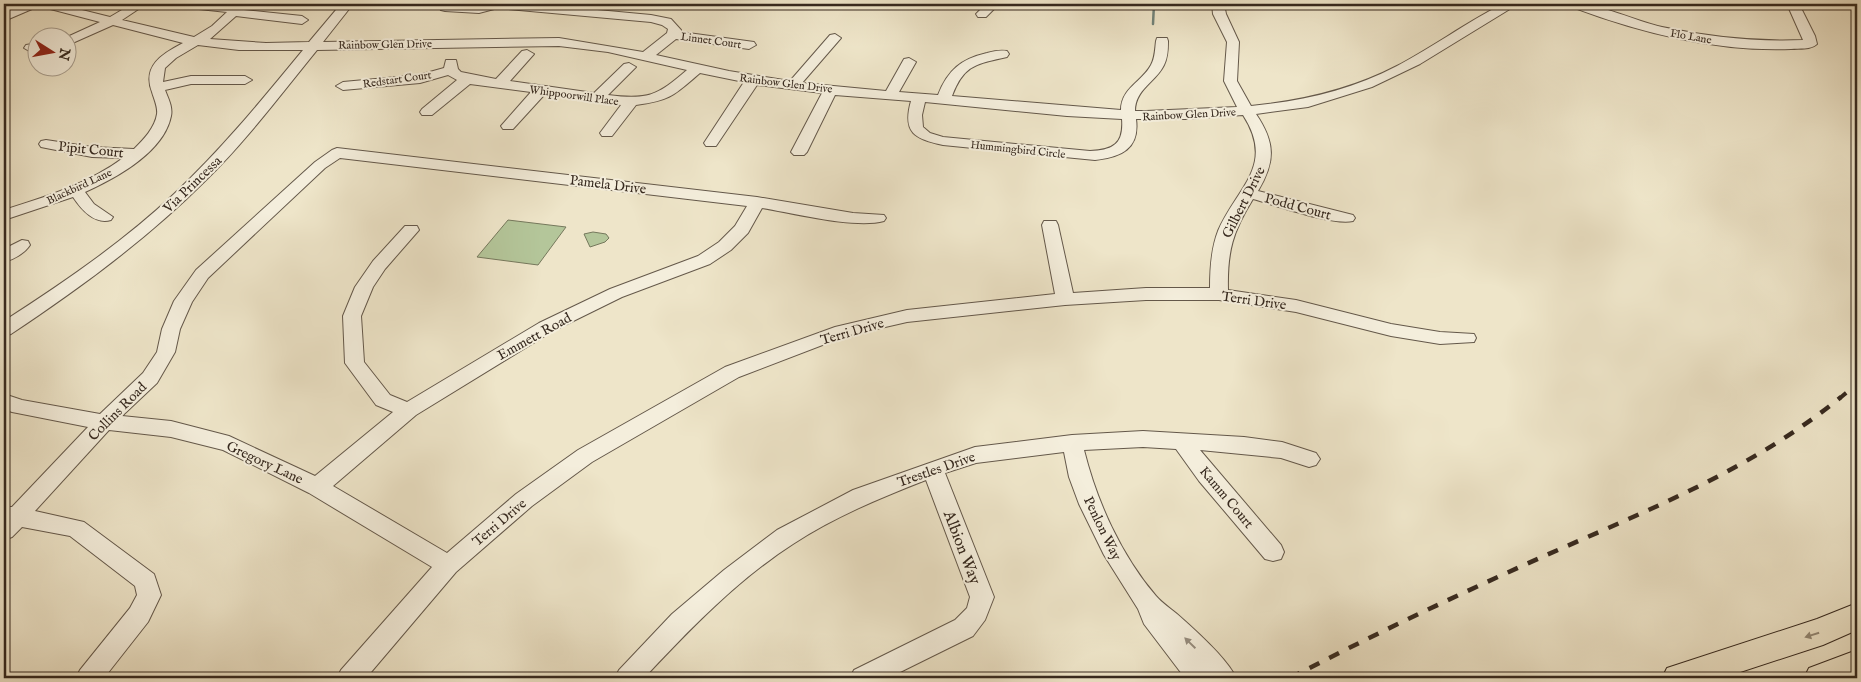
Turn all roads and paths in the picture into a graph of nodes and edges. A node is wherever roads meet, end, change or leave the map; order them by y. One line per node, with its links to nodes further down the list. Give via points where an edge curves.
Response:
1 (34, 4): 15 (street)
2 (44, 4): 17 (street, Rainbow Glen Drive)
3 (140, 4): 17 (street)
4 (348, 4): 24 (street, Via Princessa)
5 (442, 4): 6 (street, via 448,8 483,8)
6 (496, 4): 18 (street, via 663,20 672,24)
7 (994, 4): 14 (street)
8 (1218, 4): 46 (street, Gilbert Drive, via 1219,15 1233,40 1232,86)
9 (1512, 4): 46 (street, Rainbow Glen Drive, via 1402,68 1368,84 1308,103)
10 (1576, 4): 11 (street, Flo Lane, via 1637,24 1690,36 1742,42 1810,44)
11 (1793, 4)
12 (199, 5): 13 (street)
13 (239, 7): 16 (street); 22 (street, Blackbird Lane, via 216,29)
14 (982, 14)
15 (4, 18)
16 (302, 20)
17 (112, 21): 19 (street); 22 (street, Rainbow Glen Drive)
18 (673, 35): 23 (street, Linnet Court); 27 (street)
19 (78, 36)
20 (834, 38): 37 (street)
21 (1162, 41): 48 (street, via 1157,66 1134,91 1129,100)
22 (195, 42): 24 (street, Rainbow Glen Drive); 38 (street, Blackbird Lane, via 159,67 155,74)
23 (749, 45)
24 (312, 46): 27 (street, Rainbow Glen Drive, via 559,42); 69 (street, Via Princessa, via 233,143 180,198 125,245)
25 (527, 54): 35 (street)
26 (1002, 54): 44 (street, via 970,61 958,70)
27 (646, 56): 31 (street, Rainbow Glen Drive)
28 (909, 62): 41 (street)
29 (451, 66): 32 (street, Whippoorwill Place, via 456,76); 36 (street, Redstart Court, via 420,79)
30 (629, 67): 43 (street)
31 (698, 68): 34 (street, Rainbow Glen Drive); 45 (street, Whippoorwill Place, via 670,92)
32 (467, 79): 35 (street, Whippoorwill Place); 47 (street)
33 (245, 80): 38 (street, via 191,80)
34 (753, 80): 37 (street, Rainbow Glen Drive); 51 (street)
35 (498, 84): 40 (street, Whippoorwill Place)
36 (343, 86)
37 (794, 86): 39 (street, Rainbow Glen Drive)
38 (157, 87): 55 (street, Blackbird Lane, via 165,112 162,123)
39 (831, 89): 41 (street, Rainbow Glen Drive); 53 (street)
40 (542, 90): 43 (street, Whippoorwill Place); 49 (street)
41 (890, 95): 42 (street, Rainbow Glen Drive)
42 (920, 97): 44 (street, Rainbow Glen Drive); 48 (street, Hummingbird Circle, via 914,124 919,133 928,138 1090,156 1118,150 1127,141 1130,131)
43 (596, 98): 45 (street, Whippoorwill Place)
44 (943, 100): 48 (street, Rainbow Glen Drive)
45 (631, 102): 50 (street)
46 (1247, 111): 48 (street, Rainbow Glen Drive, via 1167,117); 57 (street, Gilbert Drive, via 1261,134 1264,147 1264,160)
47 (427, 112)
48 (1128, 116)
49 (508, 126)
50 (607, 133)
51 (711, 143)
52 (46, 144): 55 (street, Pipit Court, via 92,152)
53 (799, 152)
54 (337, 153): 58 (street, Pamela Drive); 73 (street, Collins Road, via 202,274 182,301 170,329 166,352 150,378)
55 (137, 154): 56 (street, Blackbird Lane)
56 (76, 190): 59 (street, Blackbird Lane); 60 (street, via 88,207)
57 (1249, 193): 62 (street, Podd Court); 67 (street, Gilbert Drive, via 1232,218 1223,240)
58 (757, 202): 61 (street, Pamela Drive, via 853,218); 72 (street, Emmett Road, via 742,228 704,260 616,293 546,327)
59 (4, 215)
60 (105, 217)
61 (878, 218)
62 (1347, 218)
63 (1050, 225): 68 (street)
64 (411, 230): 72 (street, via 379,265 364,287 352,316 355,363 383,400)
65 (22, 246): 66 (street)
66 (4, 257)
67 (1219, 294): 68 (street, Terri Drive); 70 (street, Terri Drive, via 1296,306 1391,330 1440,338)
68 (1065, 299): 81 (street, Terri Drive, via 906,316 842,331 732,372 585,456 524,500)
69 (4, 330)
70 (1467, 338)
71 (4, 401): 73 (street, Gregory Lane, via 19,407)
72 (409, 410): 78 (street, Emmett Road)
73 (104, 422): 78 (street, Gregory Lane, via 171,429 229,444); 79 (street, Collins Road)
74 (1182, 441): 75 (street, Trestles Drive); 76 (street, Trestles Drive, via 1282,450); 80 (street, Kamm Court)
75 (1072, 442): 77 (street, Trestles Drive, via 975,455); 82 (street, Penlon Way, via 1083,487 1098,520 1122,568)
76 (1309, 459)
77 (933, 470): 87 (street, Trestles Drive, via 860,496 785,537 732,577 681,622); 88 (street, Albion Way, via 982,597 977,614 964,628)
78 (317, 487): 81 (street, Gregory Lane)
79 (8, 521): 85 (street, via 76,528 146,582 149,595 138,615)
80 (1273, 552)
81 (448, 565): 86 (street, Terri Drive)
82 (1149, 606): 89 (street, via 1153,617); 90 (street, one-way to 82, via 1161,614)
83 (1857, 616): 91 (main road, one-way to 91, via 1823,631)
84 (1857, 664): 92 (main road)
85 (89, 678)
86 (350, 678)
87 (628, 678)
88 (863, 678)
89 (1200, 678)
90 (1223, 678)
91 (1678, 678)
92 (1820, 678)

